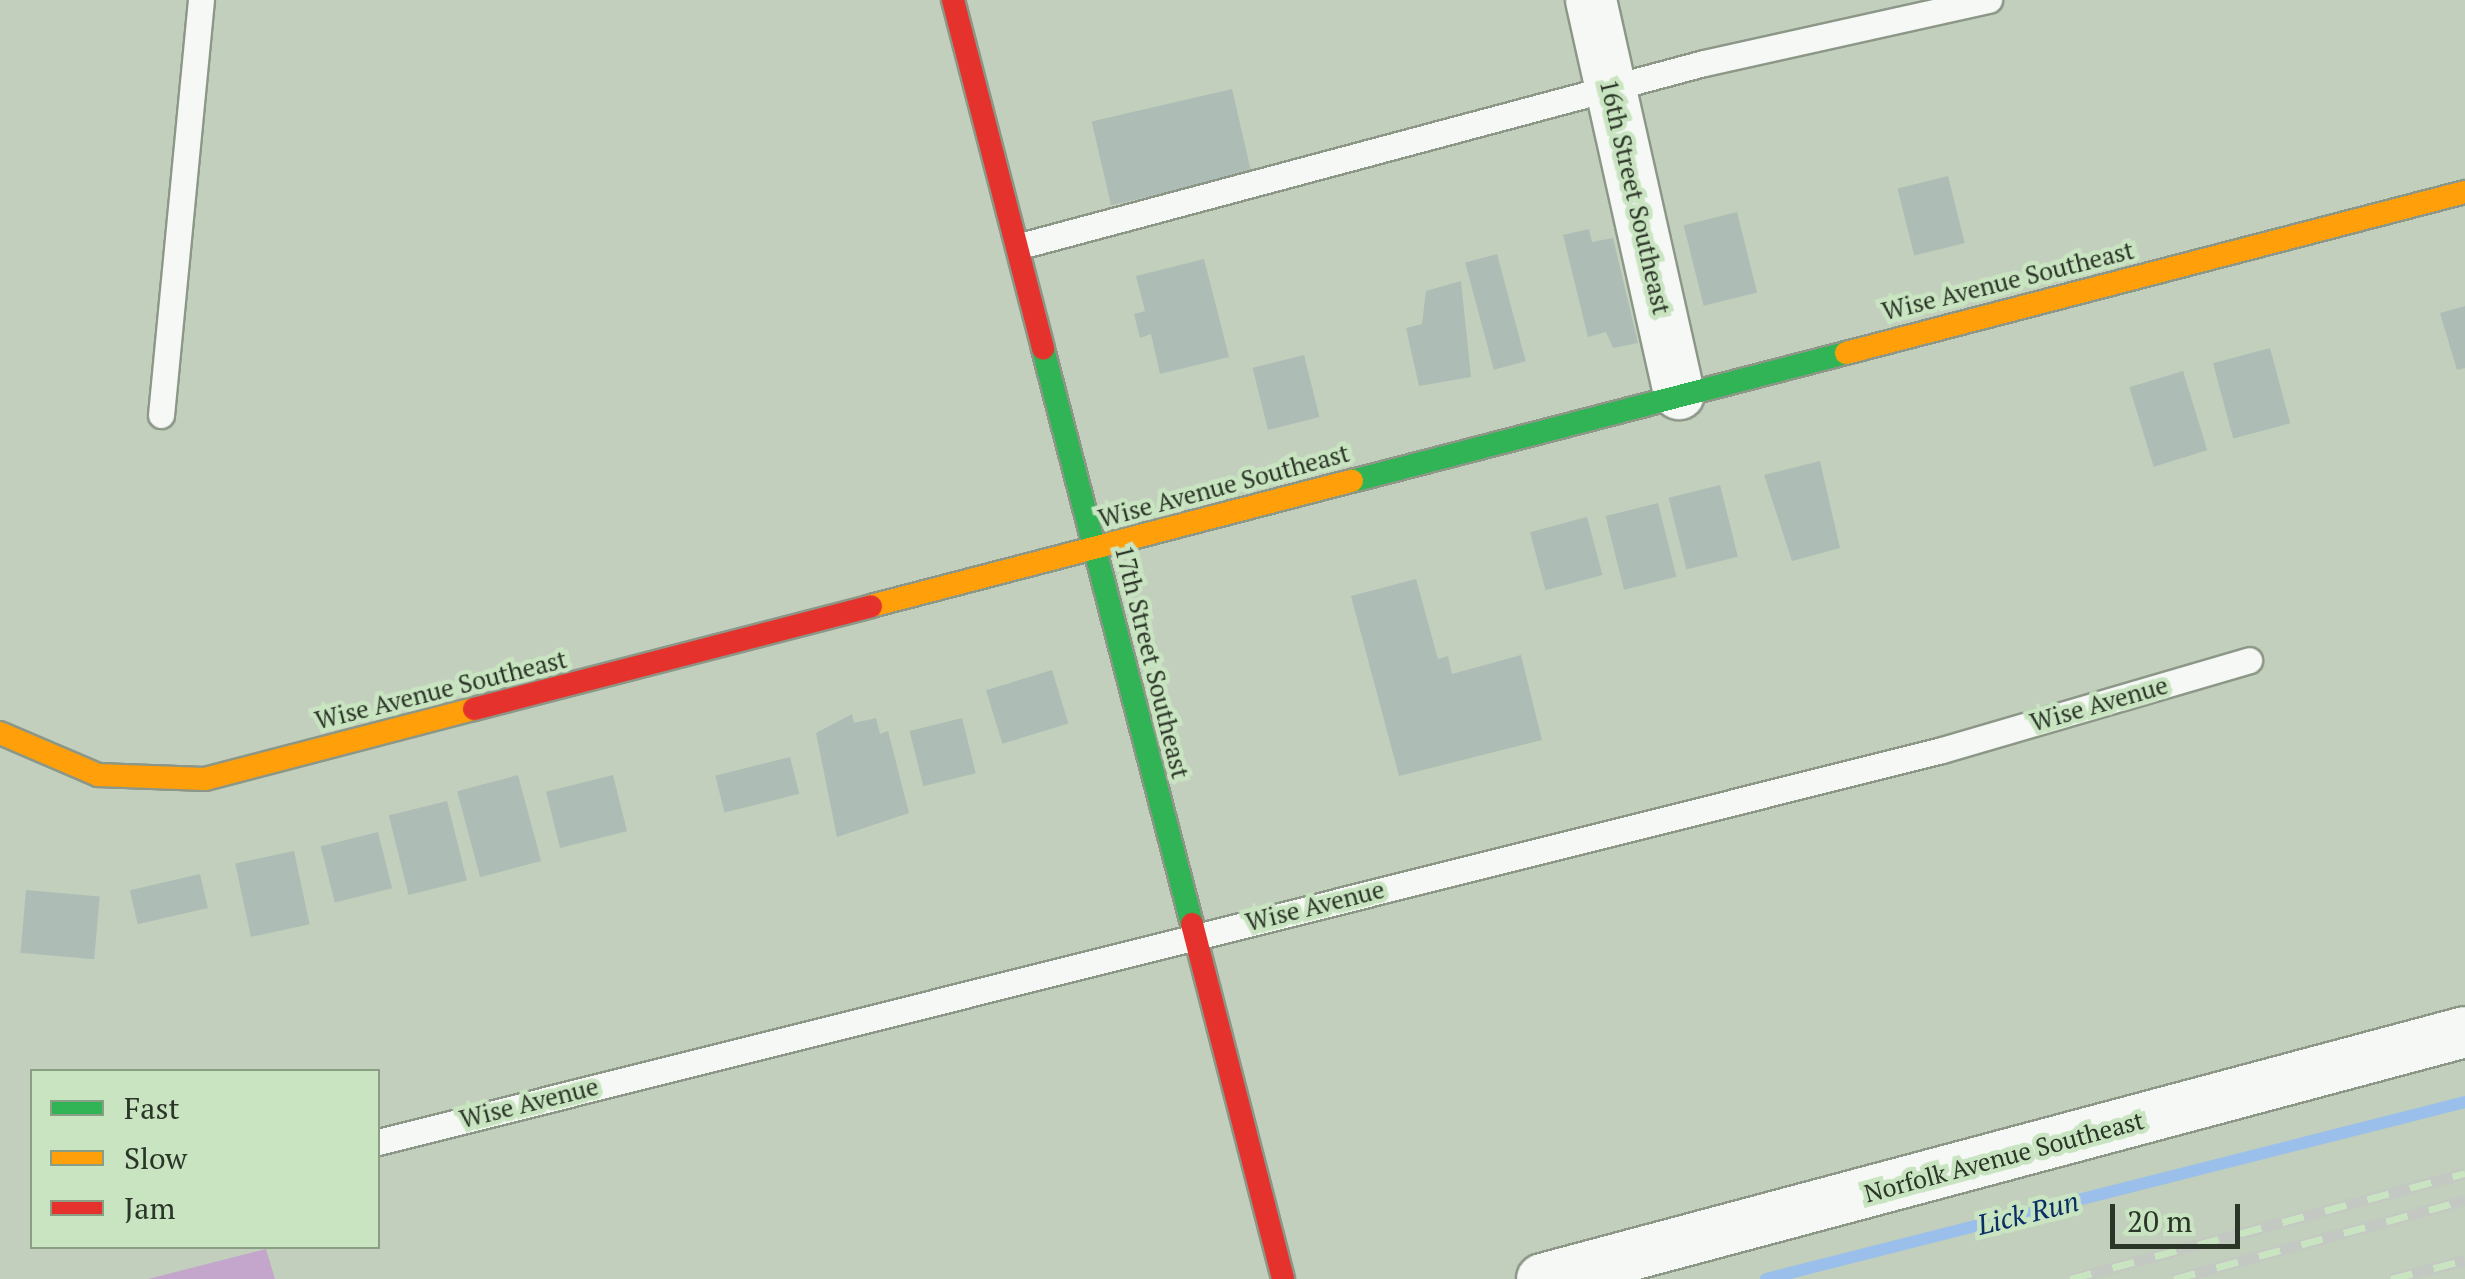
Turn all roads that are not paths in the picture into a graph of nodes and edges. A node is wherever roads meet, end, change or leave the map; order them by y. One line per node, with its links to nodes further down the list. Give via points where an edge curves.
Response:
1 (201, 0): 9 (lane)
2 (953, 0): 7 (street, 17th Street Southeast)
3 (1591, 0): 5 (street, 16th Street Southeast)
4 (1989, 0): 5 (lane)
5 (1612, 92): 7 (lane); 8 (street, 16th Street Southeast)
6 (2465, 192): 8 (street, Wise Avenue Southeast)
7 (1020, 246): 10 (street, 17th Street Southeast)
8 (1680, 394): 10 (street, Wise Avenue Southeast)
9 (161, 415)
10 (1096, 548): 12 (street, Wise Avenue Southeast, via 205,779 98,775); 13 (street, 17th Street Southeast)
11 (2249, 660): 13 (lane, Wise Avenue, via 1942,750)
12 (0, 733)
13 (1191, 936): 15 (lane, Wise Avenue); 16 (street, 17th Street Southeast)
14 (2465, 1032): 17 (street, Norfolk Avenue Southeast)
15 (380, 1141)
16 (1283, 1279)
17 (1542, 1279)

